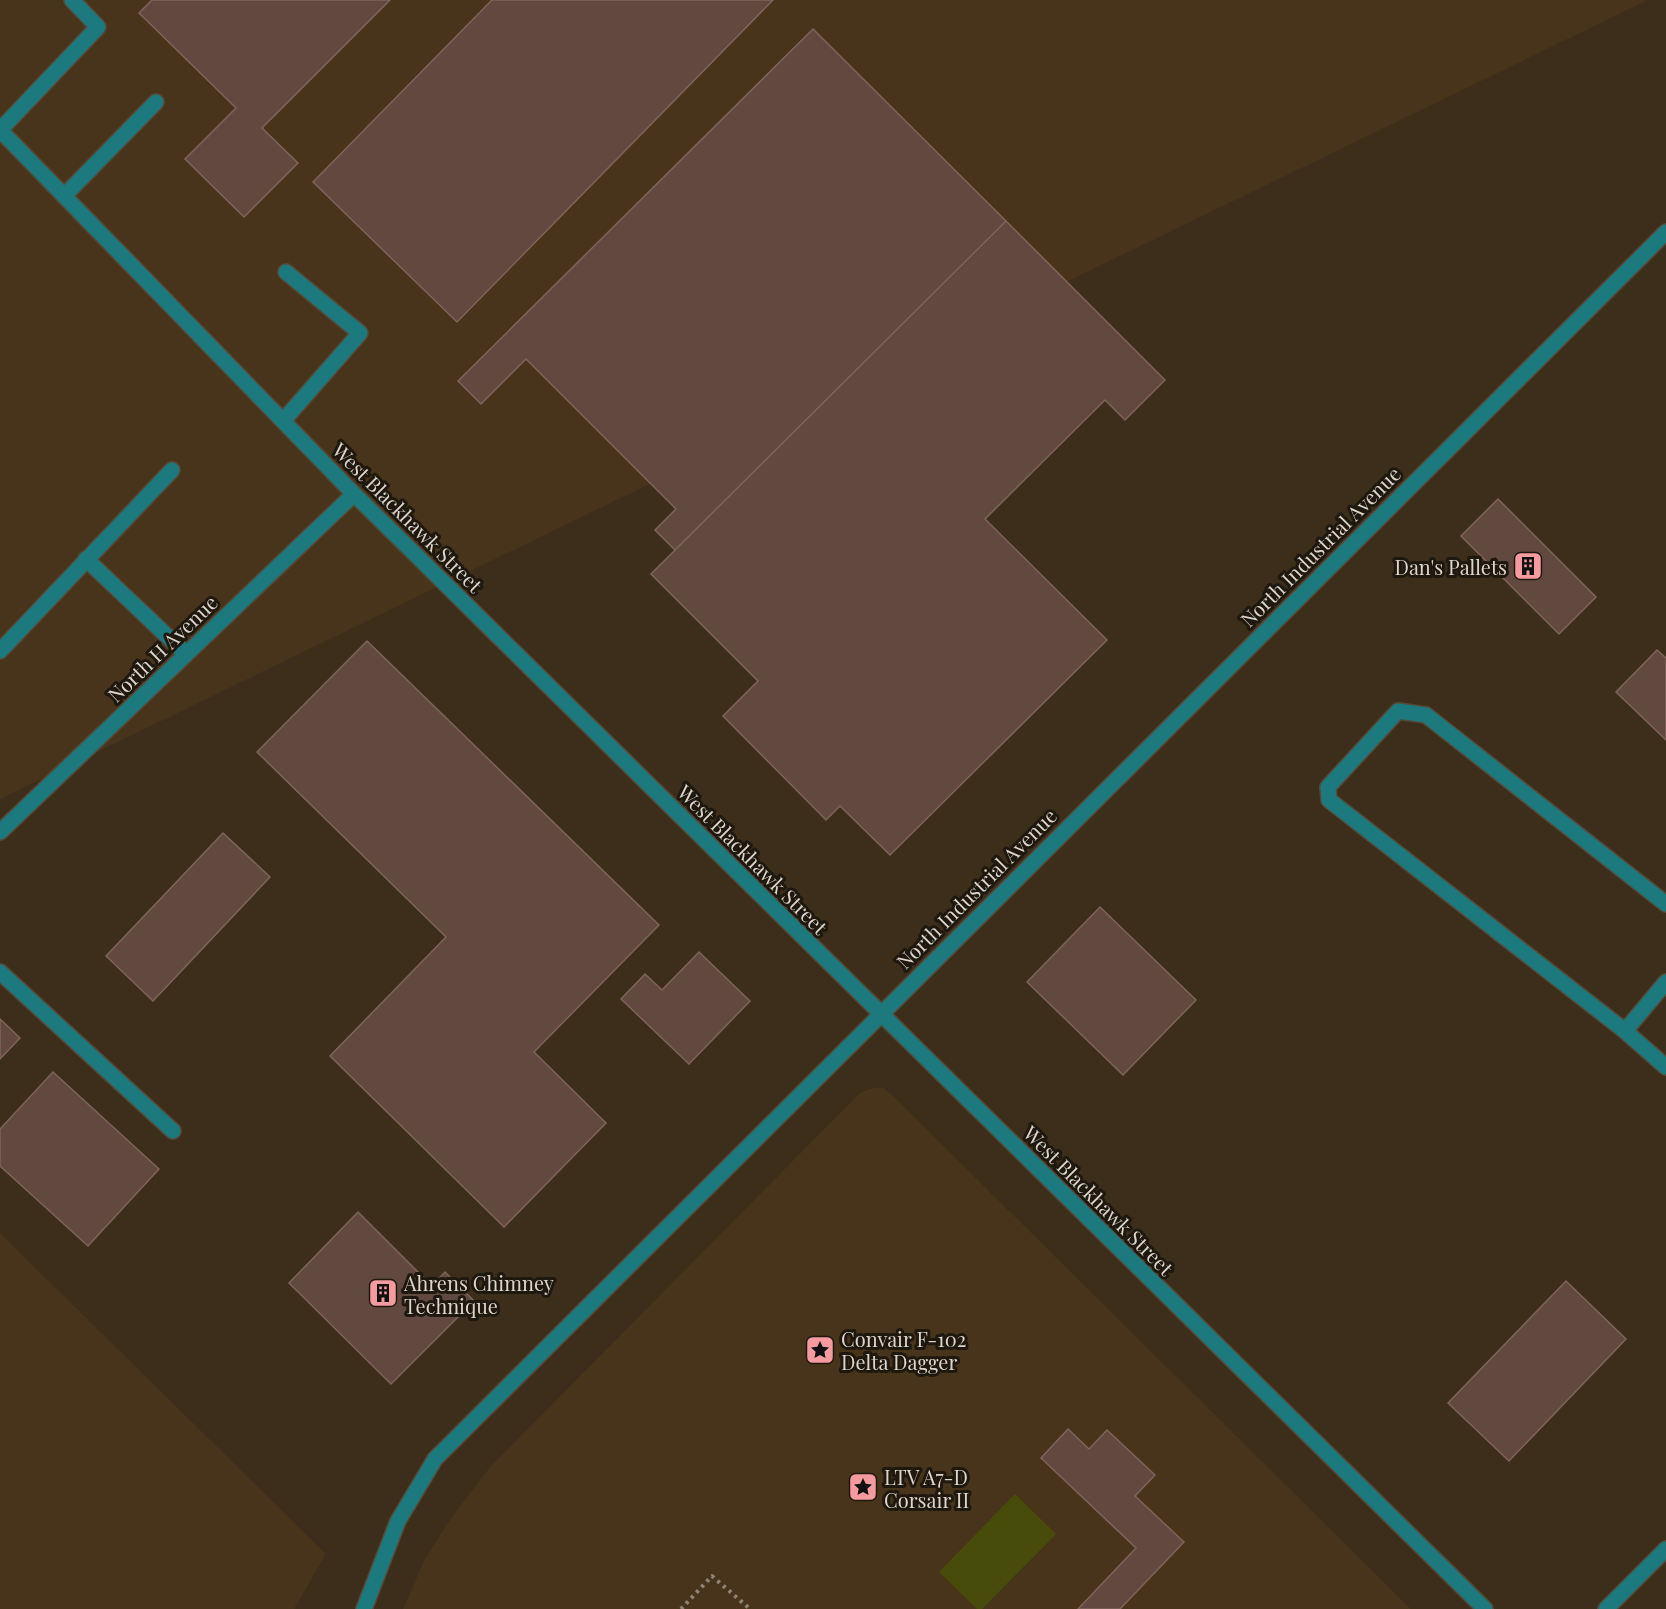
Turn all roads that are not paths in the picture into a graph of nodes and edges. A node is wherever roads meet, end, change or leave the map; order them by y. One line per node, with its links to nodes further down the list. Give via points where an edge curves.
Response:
1 (72, 0): 3 (street, via 98,27)
2 (156, 102): 4 (street)
3 (0, 130): 4 (street, West Blackhawk Street)
4 (64, 196): 7 (street, West Blackhawk Street)
5 (1666, 232): 17 (street, North Industrial Avenue)
6 (286, 272): 7 (street, via 360,333)
7 (283, 422): 9 (street, West Blackhawk Street)
8 (172, 470): 10 (street)
9 (354, 494): 12 (street, North H Avenue); 17 (street, West Blackhawk Street)
10 (86, 559): 11 (street); 12 (street)
11 (0, 651)
12 (186, 654): 13 (street, North H Avenue)
13 (0, 832)
14 (1666, 904): 18 (street, via 1426,715 1398,711 1328,787 1329,800)
15 (0, 972): 20 (street)
16 (1666, 982): 18 (street)
17 (879, 1013): 22 (street, North Industrial Avenue, via 435,1459 398,1521); 23 (street, West Blackhawk Street)
18 (1625, 1031): 19 (street)
19 (1666, 1067)
20 (173, 1131)
21 (1666, 1549): 24 (street)
22 (364, 1609)
23 (1485, 1609)
24 (1606, 1609)

